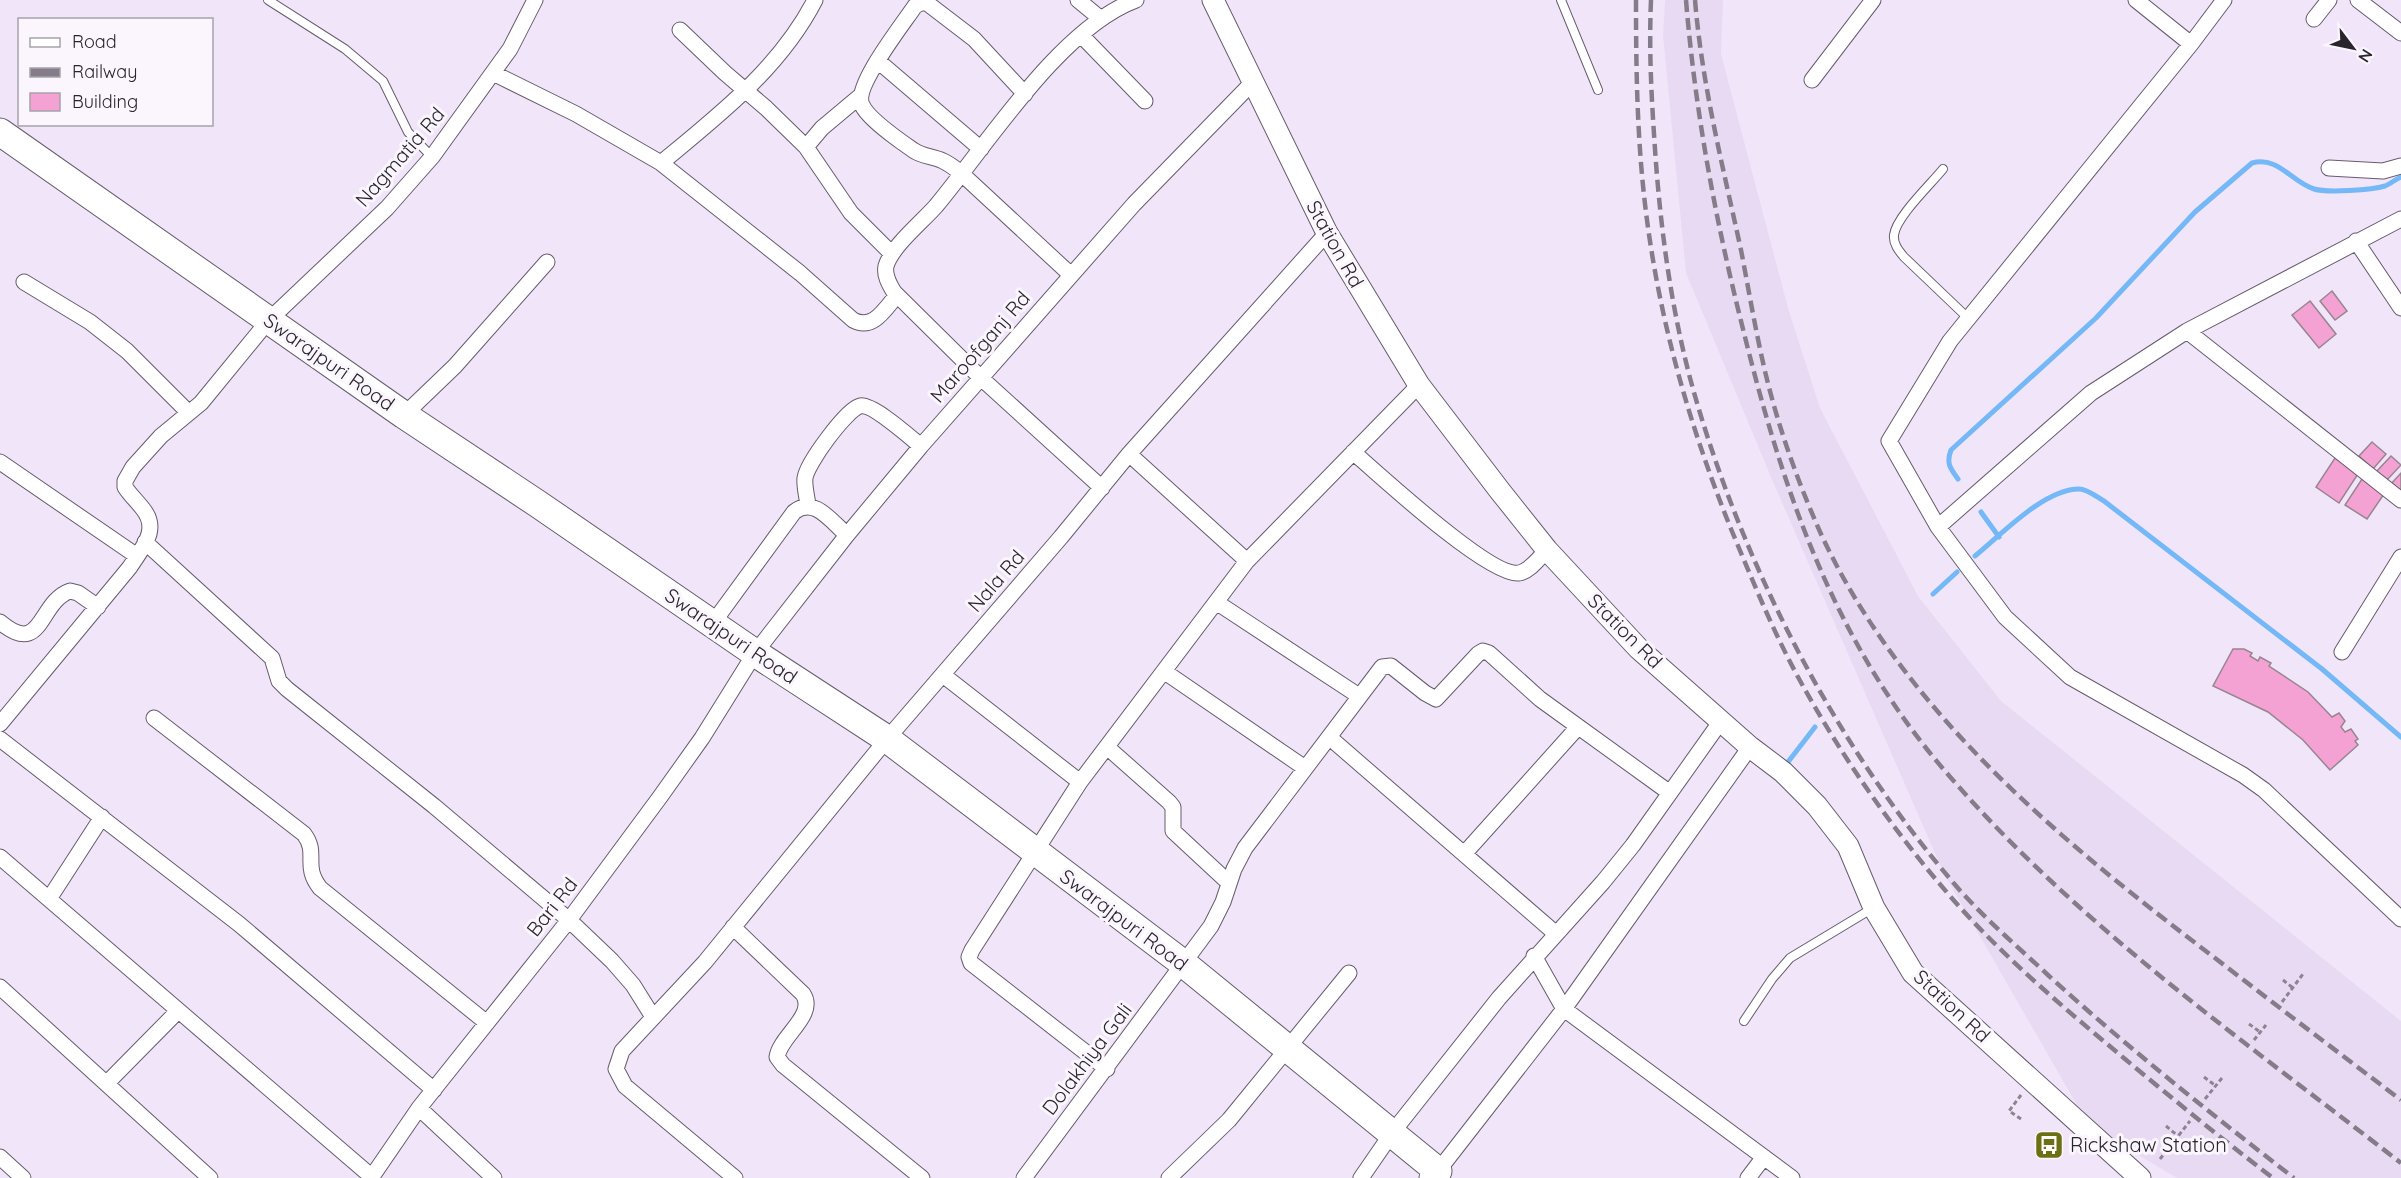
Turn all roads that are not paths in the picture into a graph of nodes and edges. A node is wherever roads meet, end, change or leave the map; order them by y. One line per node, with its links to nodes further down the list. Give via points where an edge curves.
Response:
1 (268, 0): 31 (lane, via 345,49 383,81 408,132)
2 (535, 0): 20 (street, Nagmatia Rd)
3 (1078, 0): 13 (street)
4 (1136, 0): 13 (street)
5 (1213, 0): 22 (street, Station Rd)
6 (1561, 0): 23 (lane)
7 (1873, 0): 21 (street)
8 (2136, 0): 18 (street)
9 (2224, 0): 18 (street)
10 (2329, 0): 14 (street)
11 (2358, 0): 16 (street)
12 (812, 1): 24 (street, via 797,31)
13 (1101, 19): 17 (street)
14 (2313, 19)
15 (680, 30): 24 (street)
16 (2401, 33)
17 (1081, 35): 25 (street); 27 (street)
18 (2191, 44): 46 (street)
19 (878, 61): 25 (street, via 915,6 927,3 974,39); 26 (street); 30 (street)
20 (494, 73): 31 (street, Nagmatia Rd); 32 (street)
21 (1812, 80)
22 (1253, 82): 38 (street, Station Rd); 42 (street, Maroofganj Rd)
23 (1598, 90)
24 (746, 91): 29 (street); 32 (street)
25 (1025, 94): 30 (street)
26 (859, 97): 29 (street); 36 (street, via 868,114 913,150 943,161)
27 (1145, 101)
28 (0, 132): 47 (highway, Swarajpuri Road)
29 (806, 147): 40 (street, via 851,213)
30 (981, 149): 36 (street)
31 (432, 157): 47 (street, Nagmatia Rd, via 387,208)
32 (661, 163): 44 (street, via 800,273 853,321 873,322)
33 (2401, 166): 34 (street, via 2383,171)
34 (2330, 168)
35 (1944, 169): 46 (lane, via 1899,222 1895,246)
36 (962, 174): 40 (street); 42 (street)
37 (2401, 219): 39 (street)
38 (1327, 233): 50 (street, Station Rd); 55 (street, Nala Rd)
39 (2356, 241): 45 (street); 48 (street)
40 (892, 254): 44 (street, via 885,268)
41 (547, 262): 52 (street, via 455,366)
42 (1071, 275): 49 (street, Maroofganj Rd)
43 (24, 282): 51 (street, via 90,322 127,351)
44 (897, 295): 49 (street)
45 (2401, 308)
46 (1969, 319): 60 (street, via 1950,341 1889,441)
47 (269, 320): 51 (street, Nagmatia Rd); 52 (highway, Swarajpuri Road)
48 (2187, 331): 58 (street); 60 (street, via 2091,393)
49 (981, 378): 53 (street, Maroofganj Rd); 57 (street)
50 (1419, 385): 54 (street); 63 (street, Station Rd)
51 (189, 413): 62 (street, Nagmatia Rd, via 161,436 125,481 129,493 149,516 152,526)
52 (404, 415): 70 (highway, Swarajpuri Road)
53 (921, 446): 59 (street, via 879,413 860,406 843,421 809,466 805,478); 61 (street, Maroofganj Rd)
54 (1353, 452): 63 (street, via 1446,531 1505,571 1518,573 1528,569); 66 (street)
55 (1129, 454): 57 (street, Nala Rd); 66 (street)
56 (0, 462): 64 (street)
57 (1102, 488): 74 (street, Nala Rd)
58 (2401, 500)
59 (808, 505): 61 (street); 70 (street, via 794,512)
60 (1938, 527): 95 (street, via 2005,617 2070,677 2264,790)
61 (847, 535): 72 (street, Maroofganj Rd)
62 (145, 542): 64 (street); 96 (street, via 272,658 279,681 287,689)
63 (1547, 550): 77 (street, Station Rd, via 1639,649)
64 (137, 556): 68 (street)
65 (2401, 557): 71 (street)
66 (1247, 561): 67 (street)
67 (1216, 602): 73 (street); 75 (street)
68 (98, 606): 69 (street, via 70,591 27,635 19,635); 78 (street)
69 (0, 622)
70 (713, 624): 72 (highway, Swarajpuri Road)
71 (2342, 651)
72 (755, 653): 81 (highway, Swarajpuri Road); 96 (street, Bari Rd, via 702,738)
73 (1165, 672): 83 (street); 85 (street)
74 (943, 675): 81 (street, Nala Rd); 86 (street)
75 (1359, 696): 79 (street, Dolakhiya Gali, via 1387,665 1436,699 1482,651); 80 (street, Dolakhiya Gali)
76 (154, 718): 107 (street, via 304,834 310,842 312,878 321,888)
77 (1721, 721): 84 (street, Station Rd); 87 (street)
78 (0, 724)
79 (1578, 727): 87 (street); 90 (street)
80 (1329, 737): 85 (street, Dolakhiya Gali); 90 (street)
81 (887, 739): 89 (highway, Swarajpuri Road); 97 (street, Nala Rd)
82 (0, 740): 88 (street)
83 (1107, 747): 86 (street); 92 (street, via 1169,802 1173,807 1173,831)
84 (1750, 747): 94 (street, Station Rd, via 1783,772 1848,846); 103 (street)
85 (1305, 768): 92 (street, Dolakhiya Gali, via 1245,848)
86 (1080, 782): 89 (street)
87 (1670, 793): 98 (street, via 1611,873)
88 (102, 817): 93 (street); 111 (street, via 247,931)
89 (1033, 851): 100 (highway, Swarajpuri Road); 109 (street, via 972,950 971,963)
90 (1464, 854): 98 (street)
91 (0, 857): 93 (street)
92 (1229, 883): 100 (street, Dolakhiya Gali, via 1211,926)
93 (49, 899): 104 (street)
94 (1874, 908): 106 (lane, via 1790,958); 128 (street, Station Rd, via 1913,973)
95 (2401, 919)
96 (569, 920): 105 (street, via 633,985); 107 (street, Bari Rd)
97 (733, 927): 105 (street, Nala Rd); 122 (street, via 808,1001 807,1010 778,1049 777,1057 783,1065)
98 (1555, 933): 99 (street)
99 (1534, 956): 103 (street); 113 (street)
100 (1184, 964): 108 (highway, Swarajpuri Road); 109 (street, Dolakhiya Gali)
101 (1349, 973): 108 (street)
102 (0, 987): 110 (street)
103 (1564, 1009): 115 (street); 116 (street)
104 (178, 1011): 110 (street); 117 (street)
105 (653, 1017): 121 (street, Nala Rd, via 622,1051 616,1069 625,1086)
106 (1744, 1021)
107 (487, 1023): 111 (street, Bari Rd)
108 (1286, 1048): 113 (highway, Swarajpuri Road); 124 (street, via 1229,1120)
109 (1107, 1069): 123 (street, Dolakhiya Gali)
110 (107, 1083): 119 (street)
111 (434, 1090): 112 (street, Bari Rd)
112 (419, 1108): 117 (street, Bari Rd); 120 (street)
113 (1392, 1133): 116 (highway, Swarajpuri Road); 125 (street)
114 (0, 1156): 118 (street)
115 (1764, 1157): 126 (street); 127 (street)
116 (1436, 1174)
117 (372, 1177)
118 (23, 1178)
119 (210, 1178)
120 (494, 1178)
121 (735, 1178)
122 (922, 1178)
123 (1024, 1178)
124 (1169, 1178)
125 (1361, 1178)
126 (1748, 1178)
127 (1792, 1178)
128 (2140, 1178)

